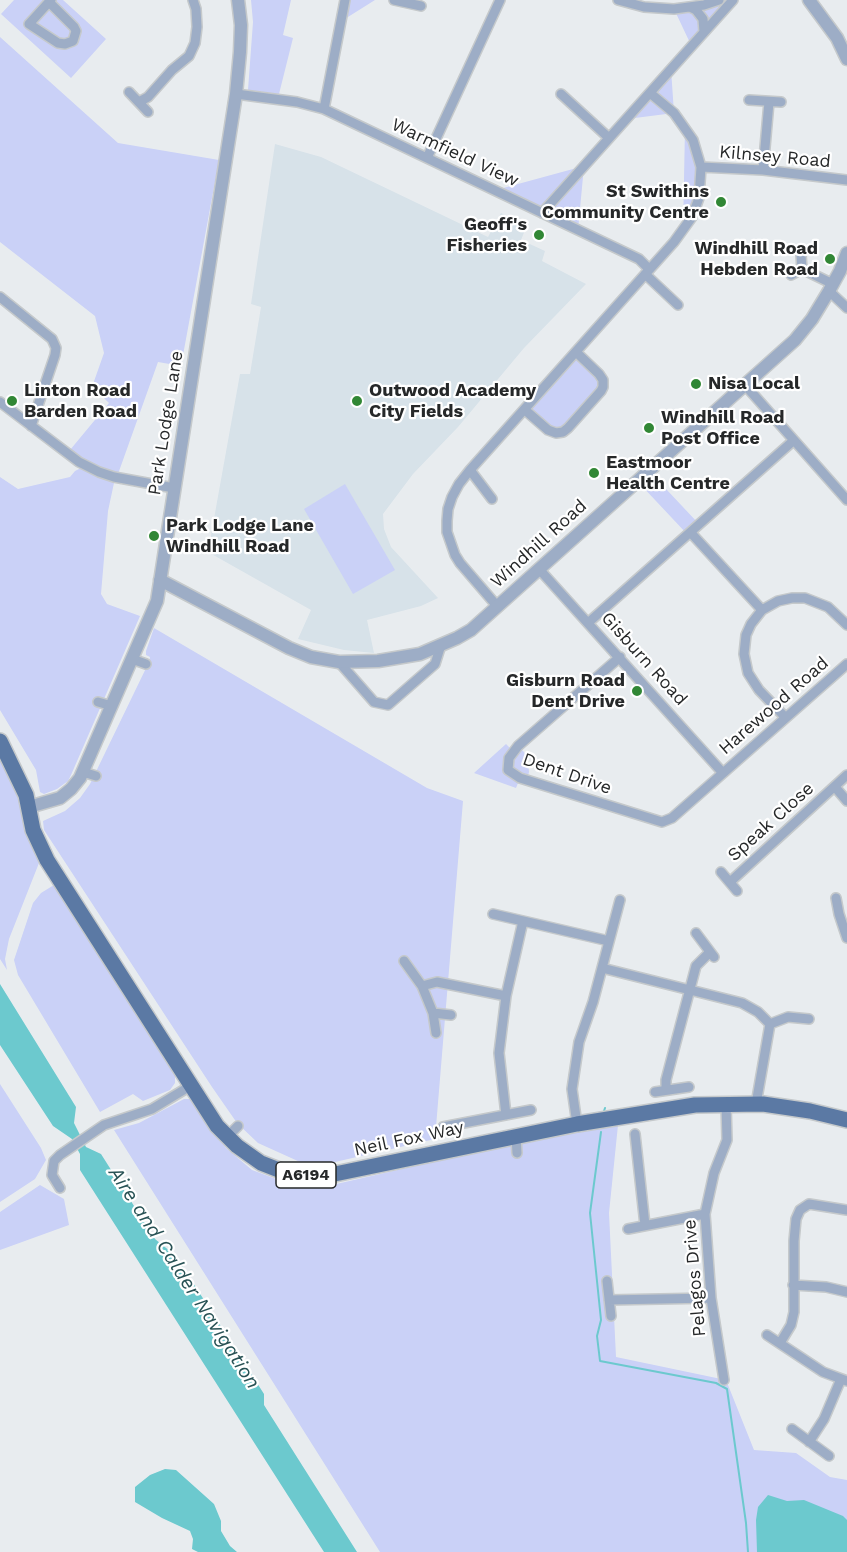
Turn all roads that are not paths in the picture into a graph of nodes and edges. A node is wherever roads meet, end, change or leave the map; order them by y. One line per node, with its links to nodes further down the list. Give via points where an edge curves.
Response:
1 (193, 0): 20 (street, via 197,27 189,56 148,98)
2 (238, 0): 17 (street, Park Lodge Lane, via 241,25)
3 (345, 0): 23 (street)
4 (394, 0): 11 (street)
5 (500, 0): 26 (street)
6 (618, 0): 12 (street, via 644,8)
7 (719, 0): 12 (street)
8 (733, 0): 13 (street)
9 (809, 0): 14 (street)
10 (50, 1): 10 (street, via 29,24 58,43 73,41 75,27)
11 (421, 6)
12 (690, 8): 13 (street, via 703,19)
13 (704, 32): 16 (street)
14 (847, 58)
15 (129, 92): 20 (street)
16 (650, 93): 25 (street); 27 (street, via 685,128)
17 (236, 94): 23 (street, Warmfield View); 47 (street, Park Lodge Lane)
18 (561, 94): 25 (street)
19 (749, 100): 21 (street)
20 (139, 102): 24 (street)
21 (769, 102): 22 (street); 28 (street)
22 (781, 102)
23 (324, 109): 26 (street, Warmfield View)
24 (148, 112)
25 (609, 138): 30 (street)
26 (427, 158): 30 (street, Warmfield View)
27 (701, 167): 28 (street, Kilnsey Road); 34 (street, via 693,217)
28 (762, 170): 29 (street, Kilnsey Road)
29 (847, 180)
30 (542, 213): 34 (street, Warmfield View, via 639,259)
31 (847, 253): 36 (street, Windhill Road)
32 (801, 255): 33 (street)
33 (802, 268): 35 (street); 36 (street)
34 (647, 271): 38 (street, Warmfield View); 40 (street)
35 (790, 275)
36 (831, 288): 39 (street); 41 (street, Windhill Road, via 795,340)
37 (0, 297): 44 (street, via 44,331 56,348)
38 (678, 305)
39 (847, 308)
40 (576, 352): 43 (street); 43 (street, via 600,374 602,391 563,432 548,430)
41 (745, 385): 45 (street); 51 (street, Windhill Road)
42 (0, 402): 44 (street)
43 (525, 410): 46 (street)
44 (31, 426): 47 (street, via 99,472)
45 (793, 441): 49 (street); 50 (street)
46 (470, 470): 48 (street); 53 (street, via 452,496 447,532 460,563)
47 (174, 488): 52 (street, Park Lodge Lane)
48 (492, 499)
49 (847, 500)
50 (691, 532): 54 (street); 55 (street)
51 (539, 569): 53 (street, Windhill Road); 55 (street, Gisburn Road)
52 (160, 580): 59 (street, Park Lodge Lane, via 157,601); 60 (street, Windhill Road, via 289,648)
53 (497, 606): 57 (street, Windhill Road, via 471,630)
54 (762, 610): 56 (street, via 778,601 805,598 828,607); 65 (street, via 746,635 748,673)
55 (589, 622): 58 (street, Gisburn Road)
56 (847, 625)
57 (441, 645): 60 (street, Windhill Road, via 420,654 378,661); 60 (street, via 435,664 388,705 374,702)
58 (620, 657): 68 (street, Gisburn Road); 68 (street, Dent Drive, via 518,746 509,758 508,770 520,778 662,822 672,818)
59 (132, 659): 61 (street); 64 (street, Park Lodge Lane)
60 (339, 662)
61 (146, 664)
62 (847, 664): 65 (street, Harewood Road)
63 (98, 702): 64 (street)
64 (111, 706): 67 (street, Park Lodge Lane)
65 (785, 717): 68 (street, Harewood Road)
66 (0, 741): 73 (main road, Neil Fox Way / A6194)
67 (83, 772): 70 (street); 73 (street, Park Lodge Lane, via 64,795)
68 (722, 772)
69 (847, 775): 71 (street, Speak Close)
70 (96, 776)
71 (835, 787): 72 (street, Speak Close); 75 (street, Speak Close)
72 (847, 801)
73 (29, 807): 94 (main road, Neil Fox Way / A6194, via 33,830 47,860)
74 (721, 872): 75 (street, Speak Close)
75 (730, 882): 76 (street, Speak Close)
76 (737, 891)
77 (836, 898): 82 (street)
78 (620, 900): 83 (street)
79 (493, 914): 80 (street)
80 (523, 921): 83 (street); 88 (street)
81 (696, 933): 87 (street, via 712,954 697,963)
82 (847, 938)
83 (609, 941): 85 (street)
84 (404, 961): 86 (street)
85 (602, 968): 87 (street); 103 (street, via 579,1042 572,1089)
86 (422, 986): 88 (street, via 437,982); 89 (street)
87 (690, 990): 92 (street, via 742,1003); 96 (street)
88 (506, 996): 101 (street, via 499,1053)
89 (433, 1013): 90 (street); 93 (street)
90 (451, 1016)
91 (809, 1019): 92 (street, via 788,1017)
92 (771, 1024): 99 (street)
93 (436, 1033)
94 (192, 1085): 106 (main road, Neil Fox Way / A6194, via 217,1126 233,1131 253,1158 284,1172 340,1174); 108 (street, via 162,1104 104,1125 65,1151 52,1169)
95 (689, 1087): 96 (street)
96 (666, 1090): 97 (street)
97 (655, 1092)
98 (726, 1104): 99 (main road, Neil Fox Way / A6194); 103 (main road, Neil Fox Way / A6194, via 679,1107); 110 (street, Pelagos Drive, via 727,1140 714,1173)
99 (756, 1104): 102 (main road, Neil Fox Way / A6194)
100 (531, 1110): 101 (street)
101 (506, 1115): 104 (street)
102 (847, 1120)
103 (577, 1124): 106 (main road, Neil Fox Way / A6194)
104 (443, 1127)
105 (635, 1134): 111 (street)
106 (516, 1137): 107 (street)
107 (517, 1153)
108 (60, 1188)
109 (847, 1210): 114 (street, via 809,1204 800,1210 796,1219)
110 (705, 1214): 111 (street); 116 (street, Pelagos Drive)
111 (645, 1226): 112 (street)
112 (628, 1229)
113 (607, 1281): 117 (street)
114 (793, 1285): 115 (street); 120 (street, via 793,1319)
115 (847, 1292)
116 (711, 1298): 117 (street); 121 (street, Pelagos Drive)
117 (609, 1300): 118 (street)
118 (611, 1317)
119 (767, 1335): 120 (street)
120 (780, 1343): 122 (street, via 823,1372)
121 (724, 1380)
122 (844, 1380): 124 (street)
123 (792, 1429): 124 (street)
124 (809, 1442): 125 (street)
125 (829, 1456)

